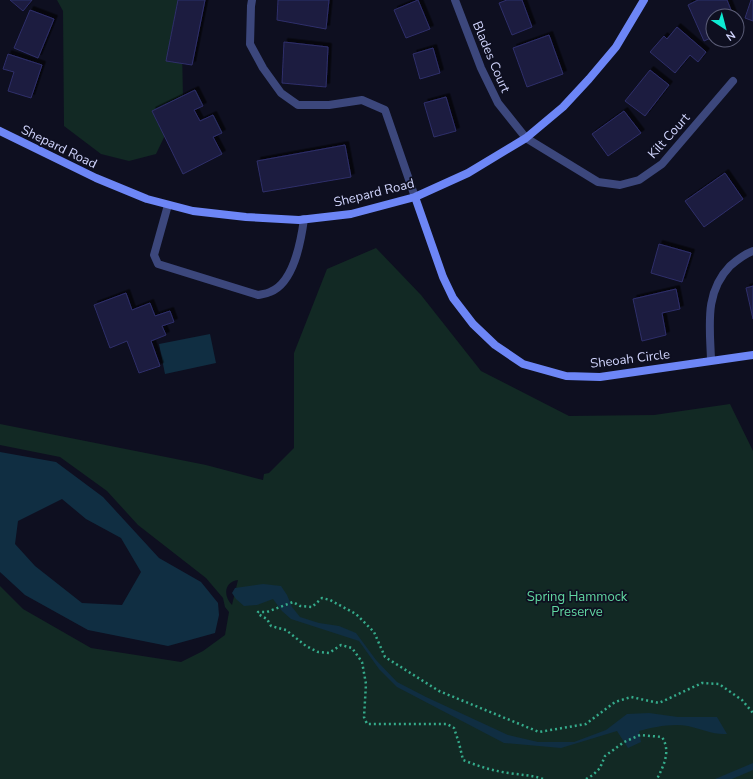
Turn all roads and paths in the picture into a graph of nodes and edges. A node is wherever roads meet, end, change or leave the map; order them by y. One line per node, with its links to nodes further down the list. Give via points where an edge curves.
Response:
1 (252, 0): 7 (street, via 250,44 281,93 298,105 330,105 362,100 385,110)
2 (455, 0): 6 (street, Blades Court, via 481,68 498,103)
3 (644, 0): 6 (street, Shepard Road, via 616,47 590,79)
4 (733, 81): 6 (street, Kilt Court, via 662,164 639,180 620,185 598,182)
5 (0, 131): 8 (street, Shepard Road, via 96,178)
6 (526, 138): 7 (street, Shepard Road, via 468,173)
7 (415, 197): 9 (street, Shepard Road, via 351,214); 12 (street, Sheoah Circle, via 453,298 473,324 494,345 523,364 566,376 600,377)
8 (168, 205): 9 (street, Shepard Road, via 193,211 246,217); 9 (street, via 154,255 158,264 258,295 271,292 283,282 290,271 301,244)
9 (304, 219)
10 (753, 251): 12 (street, via 728,268 714,289 710,307)
11 (753, 355): 12 (street, Sheoah Circle)
12 (711, 360)
13 (753, 713): 14 (path, via 742,700 719,684 702,683 659,703 631,697 615,702 586,724 539,732 439,691 385,657 374,632 356,614 330,600 322,598 312,607 300,606 293,602 266,612 258,612 271,626 286,630 318,652 329,653 341,645 352,648 362,662 366,684 364,717 367,724 447,724 454,728 463,760 477,766)
14 (543, 779)
15 (586, 779): 16 (path, via 600,768 605,756 624,742 640,735 664,739 667,757)
16 (657, 779)

